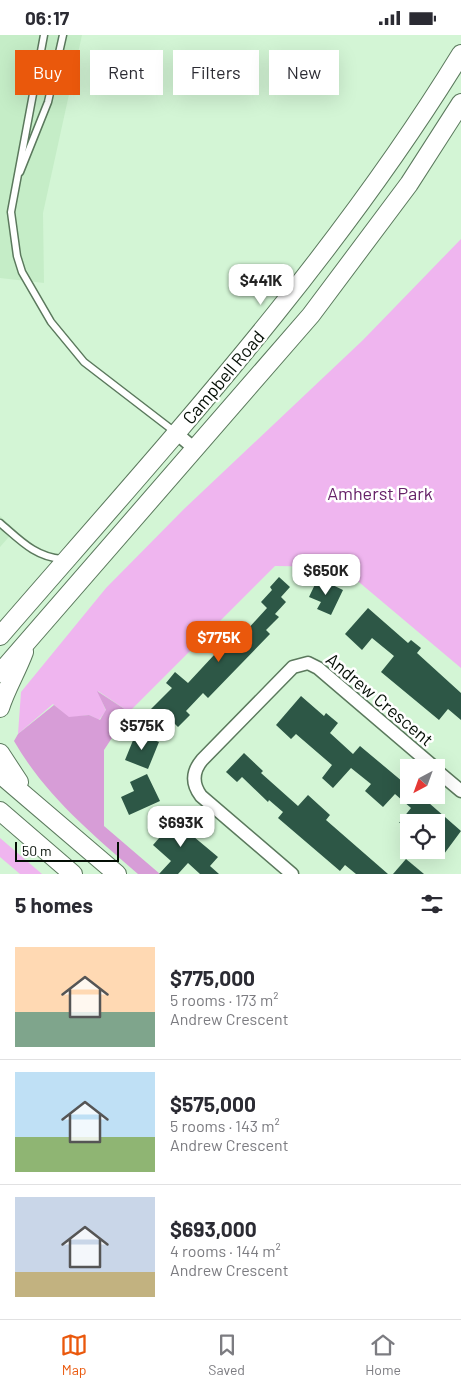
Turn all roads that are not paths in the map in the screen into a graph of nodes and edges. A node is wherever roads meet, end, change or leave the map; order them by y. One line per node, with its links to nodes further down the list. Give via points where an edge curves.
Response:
1 (44, 35): 5 (lane)
2 (62, 35): 5 (lane, via 48,102)
3 (461, 54): 6 (main road, Campbell Road, via 406,140 320,257)
4 (461, 103): 7 (main road, Campbell Road, via 408,184 311,315)
5 (14, 187): 6 (lane, via 11,211 17,256 22,272 51,322 84,362)
6 (176, 433): 7 (street); 9 (main road, Campbell Road)
7 (195, 449): 11 (main road, Campbell Road)
8 (0, 523): 9 (lane, via 34,552)
9 (66, 560): 10 (main road, Campbell Road)
10 (0, 636)
11 (29, 640): 12 (main road, Campbell Road); 13 (main road)
12 (0, 673)
13 (0, 708)
14 (0, 753): 19 (main road)
15 (423, 759): 23 (street, Andrew Crescent, via 318,668 308,663 293,667 202,760 193,778 201,796)
16 (0, 774): 19 (main road)
17 (445, 777): 18 (street, Andrew Crescent)
18 (461, 791)
19 (39, 807): 22 (main road)
20 (0, 811): 21 (main road)
21 (73, 874)
22 (117, 874)
23 (292, 874)

